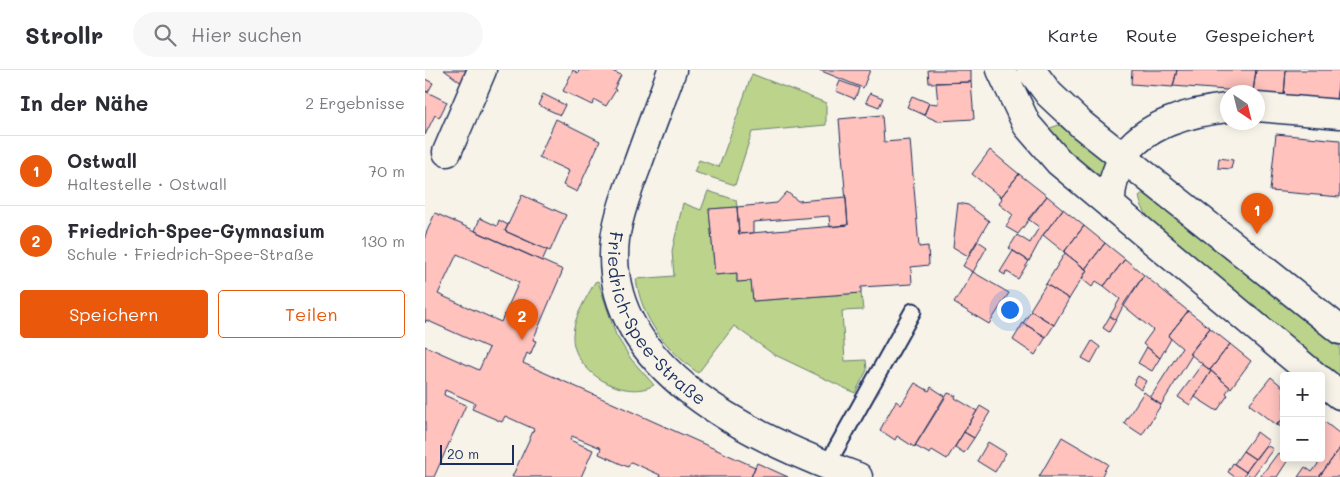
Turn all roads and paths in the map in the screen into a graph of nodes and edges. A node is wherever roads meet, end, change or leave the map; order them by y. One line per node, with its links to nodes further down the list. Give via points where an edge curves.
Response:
1 (482, 70): 8 (main road)
2 (672, 70): 16 (main road, Friedrich-Spee-Straße, via 623,205 615,238 616,282 625,310 653,356 693,394 766,437)
3 (1001, 70): 10 (main road, via 1027,125 1059,162)
4 (1031, 70): 9 (main road, via 1066,111)
5 (1265, 108): 7 (main road)
6 (1220, 109): 9 (main road, via 1160,126 1130,146)
7 (1340, 114)
8 (447, 152)
9 (1123, 158): 10 (main road, via 1113,182); 12 (main road)
10 (1111, 206): 13 (main road)
11 (913, 311): 16 (lane)
12 (1340, 330)
13 (1310, 372)
14 (1325, 383): 15 (main road)
15 (1340, 395)
16 (827, 465): 17 (main road, Friedrich-Spee-Straße)
17 (858, 477)

